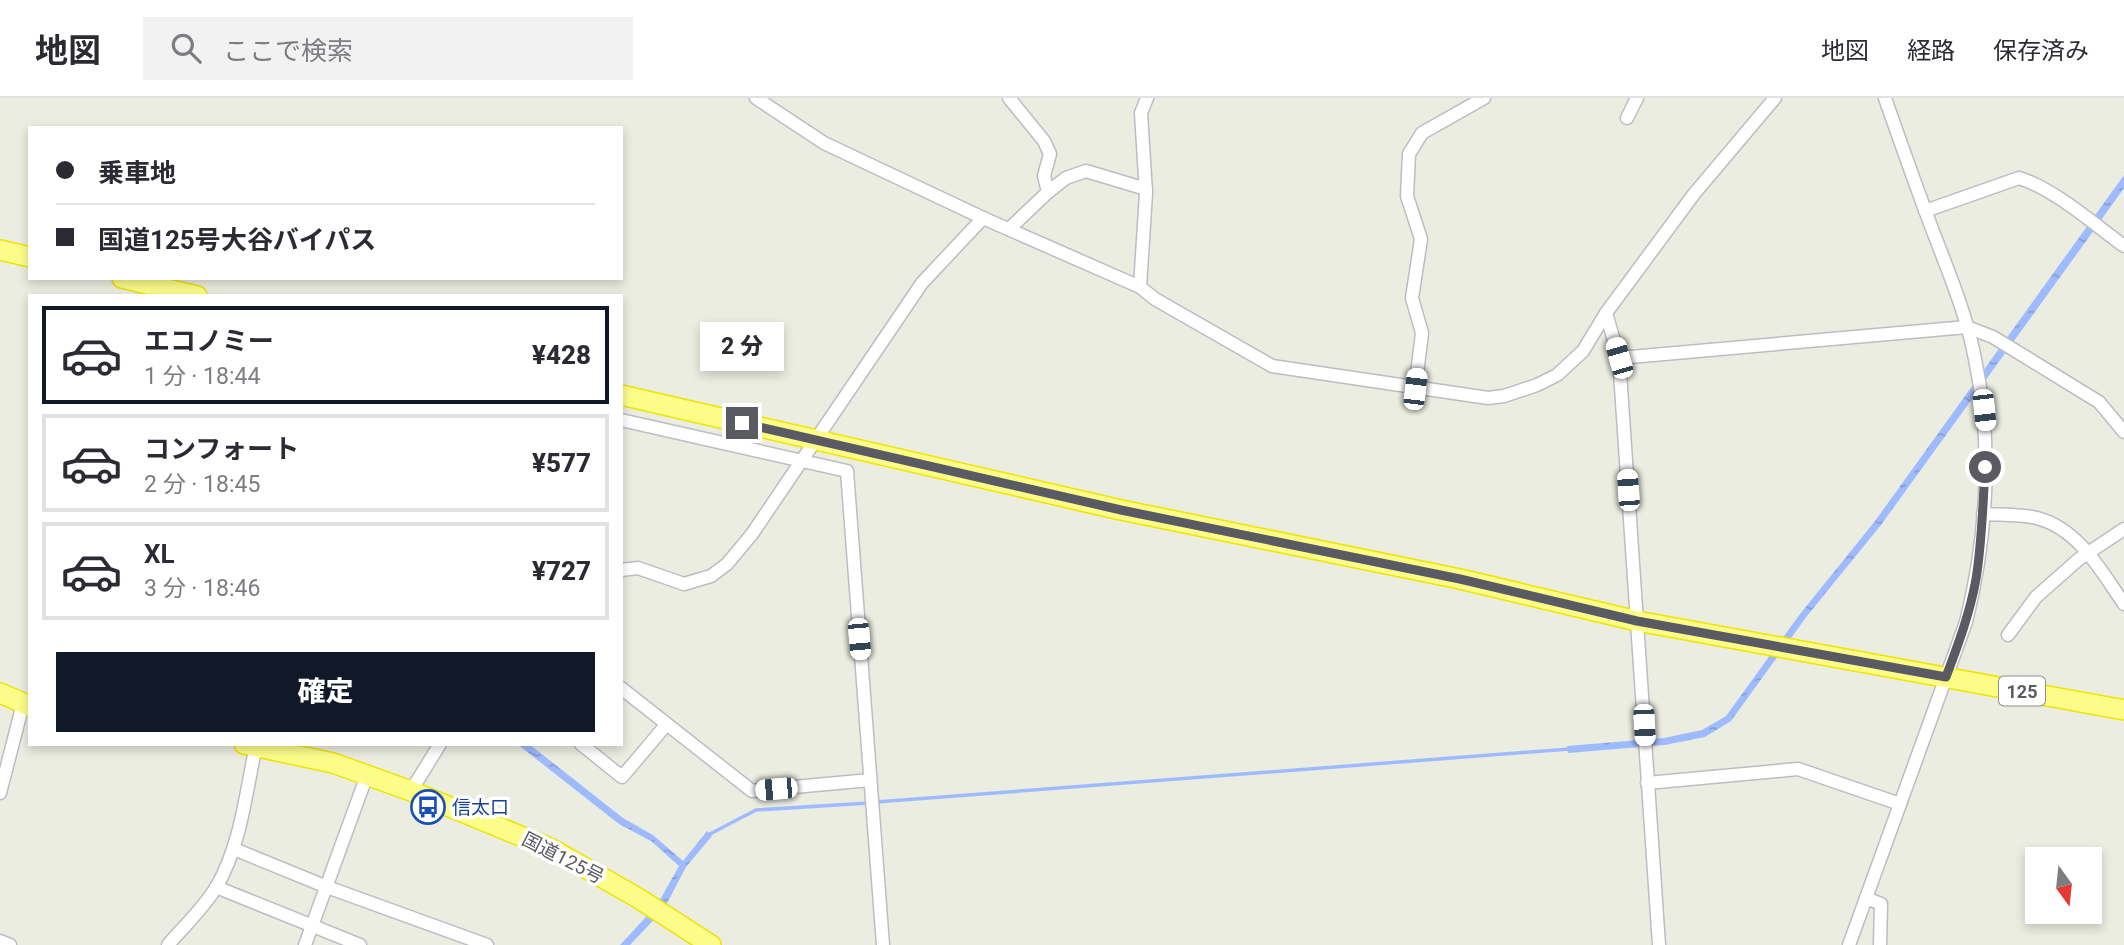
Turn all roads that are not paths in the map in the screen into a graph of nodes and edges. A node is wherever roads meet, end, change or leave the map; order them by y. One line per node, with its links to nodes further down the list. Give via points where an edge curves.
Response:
1 (756, 98): 12 (street, via 824,143)
2 (1009, 98): 10 (street, via 1050,153 1044,176)
3 (1147, 98): 9 (street, via 1141,113)
4 (1484, 98): 23 (street, via 1422,133 1409,154 1407,196 1421,239 1412,298 1422,333)
5 (1637, 98): 8 (street)
6 (1775, 98): 20 (street, via 1694,194)
7 (1885, 98): 11 (street)
8 (1627, 118)
9 (1146, 189): 10 (street, via 1086,171 1066,178); 18 (street)
10 (1048, 192): 13 (street)
11 (1926, 211): 14 (street, via 2019,178); 21 (street)
12 (983, 218): 13 (street); 27 (street, via 922,283)
13 (1009, 229): 18 (street)
14 (2124, 246)
15 (0, 250): 16 (highway)
16 (28, 257)
17 (130, 280): 19 (highway)
18 (1140, 287): 23 (street, via 1272,366)
19 (189, 294)
20 (1606, 313): 22 (street); 23 (street, via 1583,351 1556,375 1536,385 1488,398)
21 (1967, 327): 22 (street); 26 (street, via 1993,337 2099,402); 29 (street, via 1985,427)
22 (1619, 358): 34 (street)
23 (1415, 389)
24 (623, 395): 27 (highway, 125)
25 (623, 420): 28 (street)
26 (2124, 432)
27 (815, 440): 28 (street); 34 (highway, 125)
28 (801, 461): 32 (street, via 752,534 711,576 684,584 638,568); 48 (street, via 848,471)
29 (1983, 514): 31 (street, via 2035,517 2061,526); 36 (street, via 1966,622)
30 (2124, 529): 31 (street)
31 (2088, 553): 33 (street); 35 (street, via 2036,597)
32 (623, 570)
33 (2124, 604)
34 (1637, 621): 36 (highway, 125); 47 (street)
35 (2008, 635)
36 (1946, 677): 40 (highway, 125); 51 (street)
37 (623, 690): 41 (street)
38 (0, 694): 39 (highway)
39 (27, 705): 50 (street)
40 (2124, 710)
41 (666, 725): 45 (street, via 622,777); 48 (street, via 752,791)
42 (250, 746): 52 (street)
43 (255, 746): 46 (highway, 国道125号, via 304,755)
44 (439, 746): 49 (street)
45 (583, 746)
46 (367, 775): 49 (highway, 国道125号); 54 (street)
47 (1647, 783): 51 (street, via 1798,769); 66 (street)
48 (871, 785): 65 (street)
49 (411, 791): 64 (highway, 国道125号, via 552,849)
50 (0, 793)
51 (1900, 804): 55 (street)
52 (234, 849): 53 (street); 54 (street)
53 (216, 887): 56 (street); 60 (street)
54 (327, 887): 56 (street); 57 (street)
55 (1866, 898): 67 (street); 68 (street, via 1881,904)
56 (312, 926): 61 (street); 62 (street)
57 (449, 939): 63 (street)
58 (0, 941): 59 (street)
59 (10, 945)
60 (169, 945)
61 (305, 945)
62 (360, 945)
63 (487, 945)
64 (711, 945)
65 (883, 945)
66 (1659, 945)
67 (1849, 945)
68 (1880, 945)

